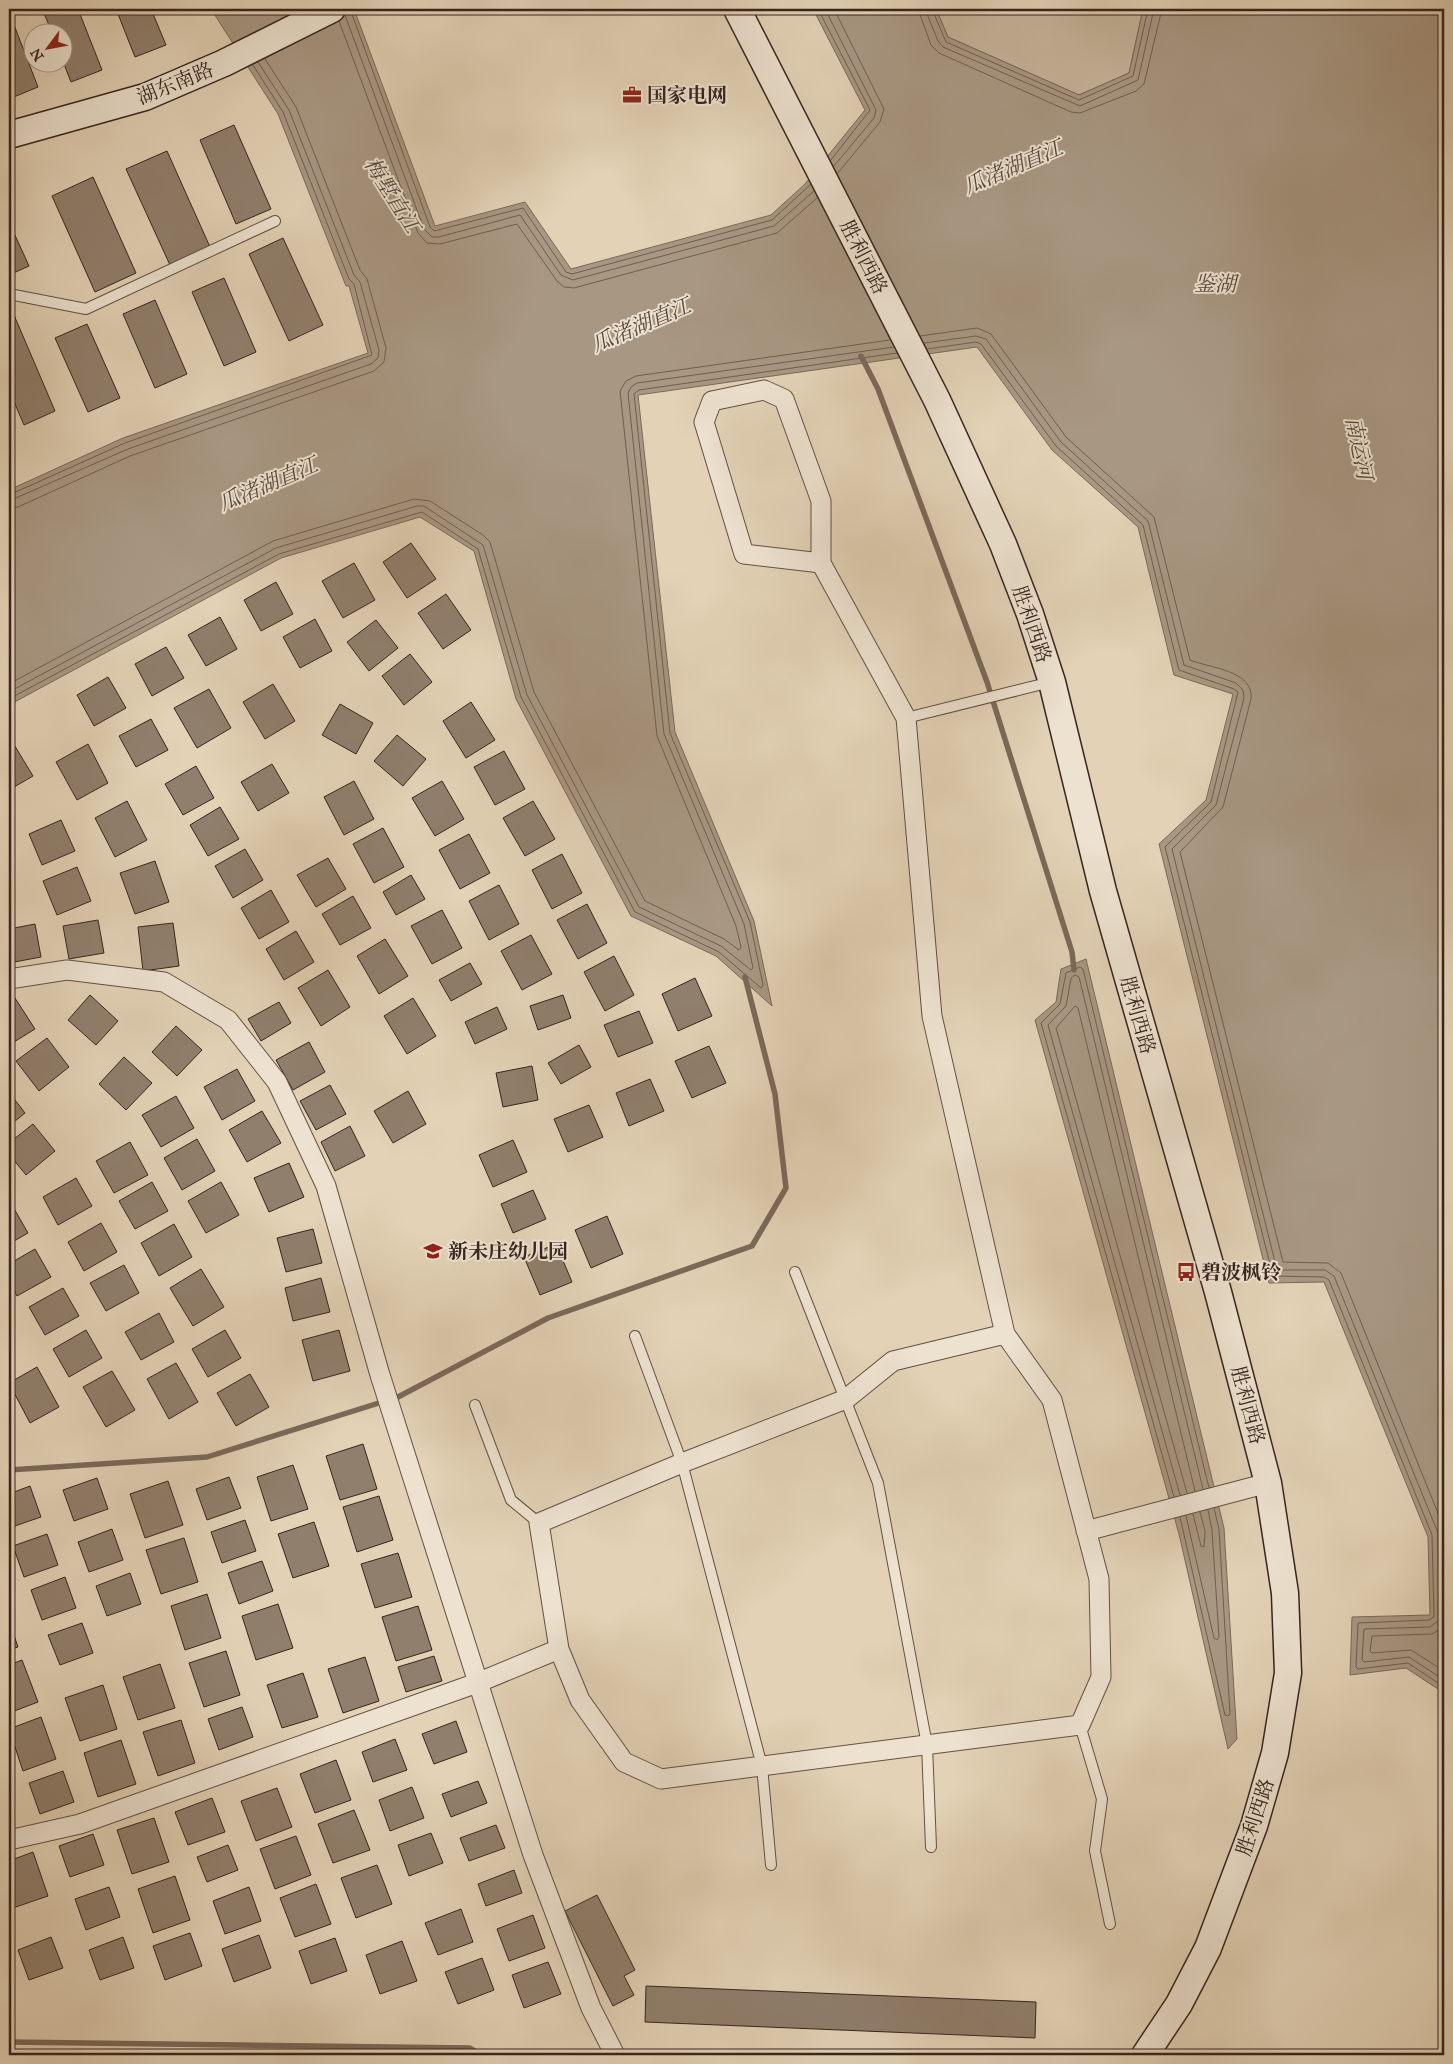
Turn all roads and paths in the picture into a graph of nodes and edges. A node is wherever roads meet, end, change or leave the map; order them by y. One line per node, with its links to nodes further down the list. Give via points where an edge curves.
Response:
1 (332, 9): 3 (street, 湖东南路, via 224,63 144,97)
2 (737, 9): 7 (street, 胜利西路, via 937,400 1004,544)
3 (9, 135)
4 (275, 221): 5 (lane, via 86,309)
5 (9, 294)
6 (821, 563): 6 (street, via 821,501 784,398 764,390 712,401 704,422 744,554); 8 (street)
7 (1052, 682): 8 (lane); 16 (street, 胜利西路, via 1102,890 1218,1292)
8 (906, 718): 11 (street, via 932,1016)
9 (9, 978): 20 (street, via 67,970 164,982 228,1020 277,1082 326,1186 380,1375)
10 (795, 1272): 13 (lane)
11 (1005, 1334): 13 (street, via 893,1361); 18 (street, via 1052,1400)
12 (636, 1336): 15 (lane)
13 (846, 1399): 15 (street); 22 (lane, via 878,1483)
14 (475, 1405): 17 (lane, via 511,1500)
15 (682, 1462): 17 (street); 23 (lane)
16 (1268, 1483): 18 (street); 29 (street, 胜利西路, via 1285,1593 1288,1673 1275,1753 1254,1826 1208,1948 1179,2004)
17 (539, 1523): 19 (street)
18 (1086, 1531): 21 (street, via 1099,1579 1101,1677)
19 (559, 1649): 20 (street); 23 (street, via 580,1700 624,1762 661,1779)
20 (477, 1683): 24 (street, via 80,1824); 28 (street, via 533,1854 591,2008)
21 (1080, 1726): 22 (street); 27 (lane, via 1102,1799 1095,1851)
22 (927, 1745): 23 (street); 25 (lane)
23 (762, 1766): 26 (lane)
24 (9, 1840)
25 (931, 1846)
26 (771, 1865)
27 (1110, 1924)
28 (615, 2055)
29 (1146, 2055)

